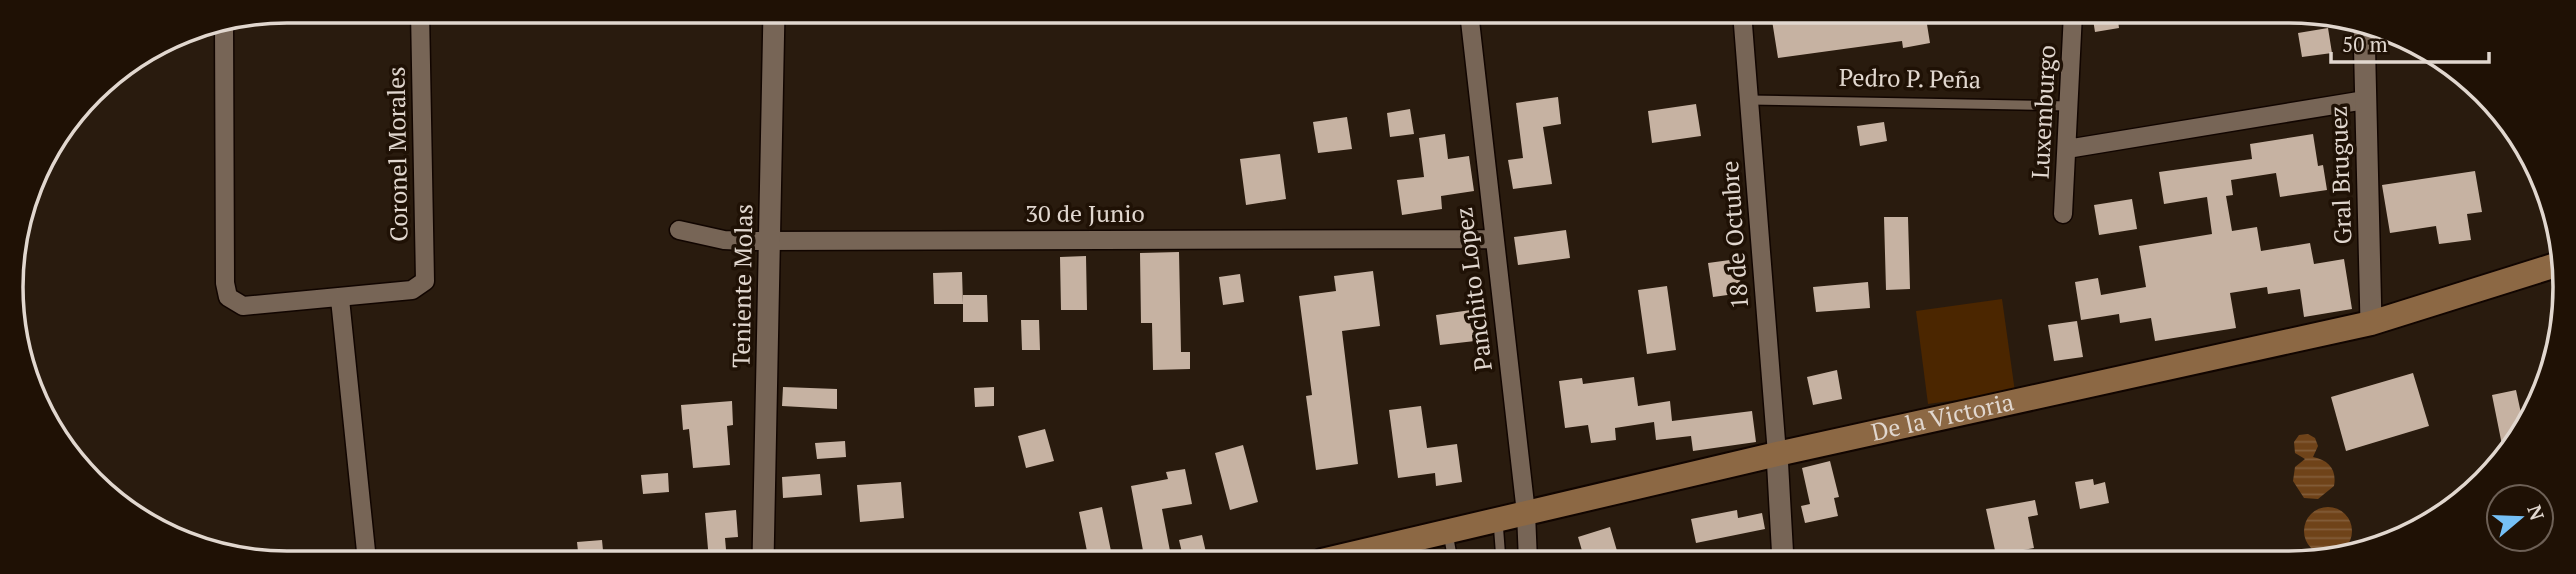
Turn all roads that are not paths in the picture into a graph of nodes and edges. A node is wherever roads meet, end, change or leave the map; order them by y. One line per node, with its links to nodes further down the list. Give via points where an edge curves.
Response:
1 (420, 23): 17 (street, Coronel Morales, via 425,281 412,290)
2 (774, 23): 14 (street, Teniente Molas)
3 (1470, 23): 15 (street, Panchito Lopez)
4 (1743, 23): 8 (street, 18 de Octubre)
5 (2073, 23): 10 (street, Luxemburgo)
6 (224, 31): 17 (street, via 225,283 229,297 243,306)
7 (2364, 34): 9 (street, Gral Bruguez)
8 (1750, 100): 10 (lane, Pedro P. Peña); 19 (street, 18 de Octubre)
9 (2365, 100): 11 (street); 18 (street, Gral Bruguez)
10 (2069, 106): 11 (street, Luxemburgo)
11 (2067, 149): 12 (street, Luxemburgo)
12 (2063, 214)
13 (679, 230): 14 (street, 30 de Junio, via 724,240)
14 (770, 238): 15 (street, 30 de Junio); 24 (street, Teniente Molas)
15 (1493, 239): 20 (street, Panchito Lopez)
16 (2553, 266): 18 (main road, De la Victoria)
17 (340, 299): 23 (street)
18 (2371, 323): 19 (main road, De la Victoria)
19 (1776, 454): 20 (main road, De la Victoria); 29 (street)
20 (1526, 513): 21 (main road, De la Victoria); 28 (street, Panchito Lopez)
21 (1498, 519): 22 (main road, De la Victoria); 27 (lane)
22 (1447, 531): 25 (main road, De la Victoria); 26 (lane)
23 (366, 551)
24 (763, 551)
25 (1380, 551)
26 (1450, 551)
27 (1500, 551)
28 (1528, 551)
29 (1782, 551)

